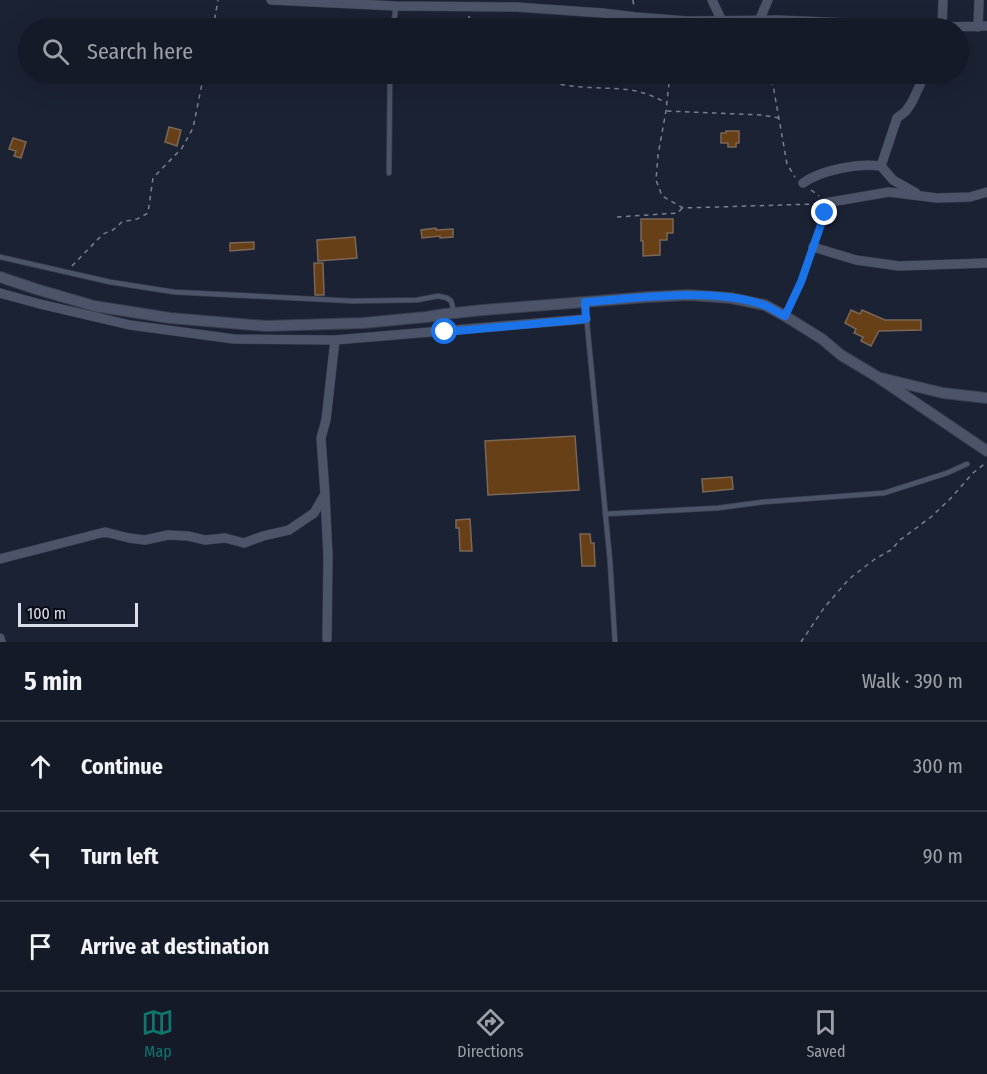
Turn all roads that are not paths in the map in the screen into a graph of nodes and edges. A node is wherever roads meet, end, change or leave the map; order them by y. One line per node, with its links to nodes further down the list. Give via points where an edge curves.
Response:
1 (271, 0): 7 (street)
2 (712, 0): 10 (street)
3 (768, 0): 11 (street)
4 (943, 0): 12 (street)
5 (979, 0): 13 (street)
6 (461, 4): 7 (street); 9 (street)
7 (396, 6): 8 (lane)
8 (394, 18)
9 (650, 18)
10 (721, 18)
11 (760, 18)
12 (942, 18)
13 (982, 26)
14 (390, 84): 17 (lane)
15 (920, 84): 16 (street, via 906,111 897,118)
16 (881, 165): 18 (street, via 846,166); 20 (street, via 893,180)
17 (389, 173)
18 (803, 183)
19 (987, 192): 20 (street, via 965,197)
20 (921, 195): 21 (street, via 889,192)
21 (825, 203)
22 (813, 247): 24 (street, via 856,260 898,266)
23 (0, 257): 28 (lane, via 174,292 353,300 417,300 438,296 451,301)
24 (987, 263)
25 (0, 277): 28 (street, via 94,306 170,318 266,326)
26 (0, 293): 30 (street, via 130,326 234,339)
27 (585, 302): 28 (street); 29 (lane); 31 (street, via 689,295 765,305)
28 (454, 314)
29 (586, 319): 30 (street); 36 (lane)
30 (335, 340): 35 (street, via 321,438)
31 (876, 376): 32 (street, via 943,393); 33 (street)
32 (987, 398)
33 (987, 451)
34 (967, 464): 36 (lane, via 884,493)
35 (325, 494): 37 (street, via 314,513 289,530 244,543 168,535 145,540 105,532); 38 (street)
36 (605, 514): 39 (lane)
37 (0, 559)
38 (327, 639)
39 (615, 642)

